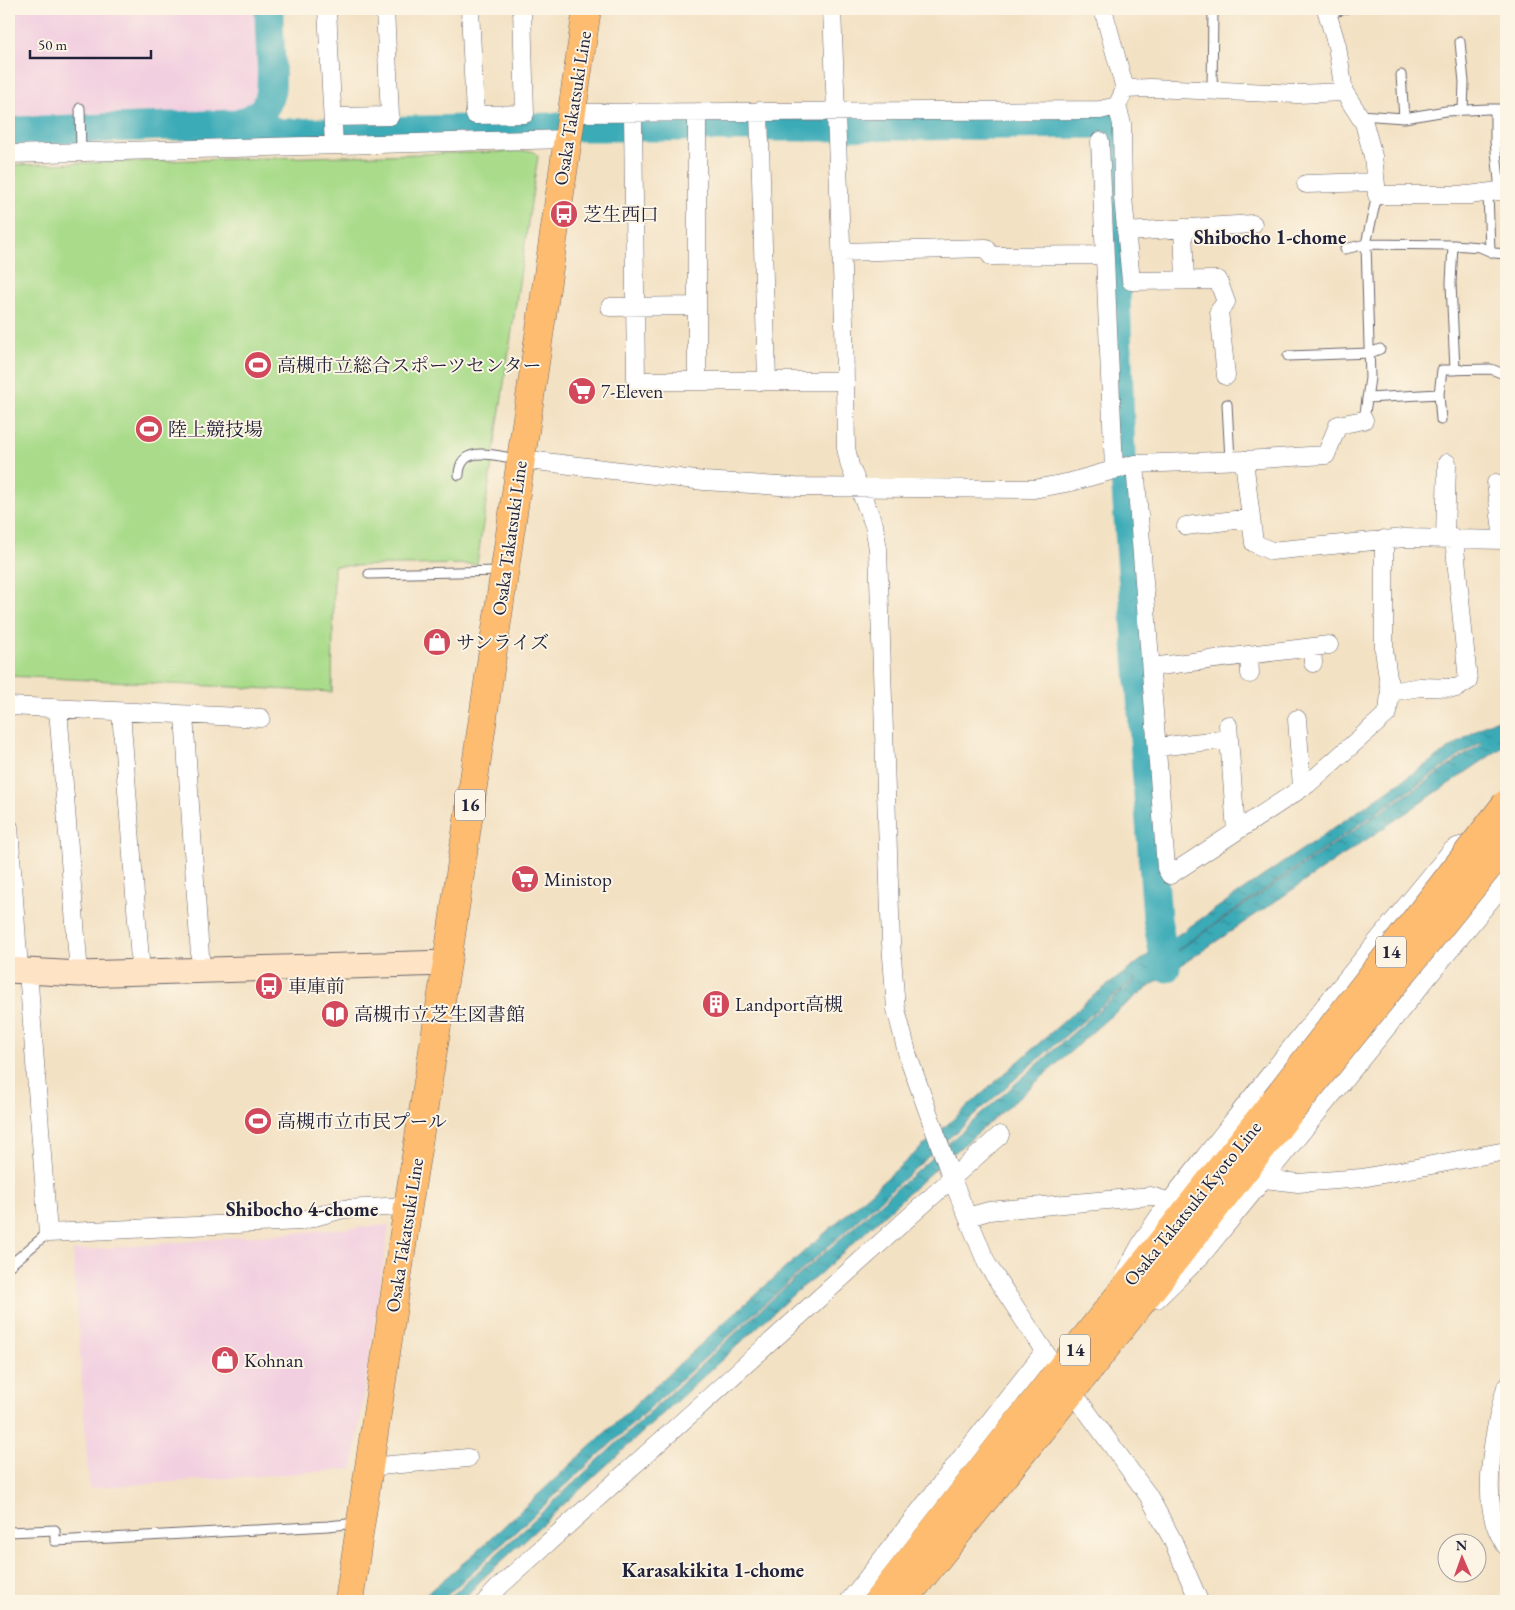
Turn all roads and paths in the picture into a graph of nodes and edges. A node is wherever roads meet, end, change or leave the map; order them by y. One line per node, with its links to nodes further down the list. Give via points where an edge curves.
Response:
1 (327, 9): 29 (street)
2 (385, 9): 29 (street, via 390,116)
3 (470, 9): 26 (street, via 475,115)
4 (522, 9): 26 (street, via 525,114)
5 (587, 9): 22 (main road, Osaka Takatsuki Line / 16)
6 (832, 9): 21 (street)
7 (1103, 9): 13 (street)
8 (1213, 9): 14 (lane)
9 (1345, 9): 10 (lane)
10 (1327, 11): 15 (street, via 1337,46)
11 (1460, 42): 19 (lane)
12 (1401, 75): 28 (lane)
13 (1125, 90): 14 (street); 16 (street)
14 (1212, 90): 15 (street, via 1298,94)
15 (1344, 92): 27 (street)
16 (1117, 106): 21 (street, via 1100,110); 40 (street, via 1122,124)
17 (1495, 109): 18 (lane); 19 (lane); 37 (lane)
18 (1506, 109)
19 (1463, 110): 28 (lane)
20 (759, 111): 21 (street); 24 (street); 59 (street)
21 (837, 111): 45 (street)
22 (572, 112): 23 (street); 30 (main road, Osaka Takatsuki Line / 16)
23 (633, 112): 24 (street); 49 (street)
24 (697, 112): 50 (street)
25 (80, 113): 33 (lane)
26 (508, 114): 31 (street)
27 (1359, 115): 28 (lane); 36 (street, via 1373,156)
28 (1404, 118)
29 (333, 131): 31 (street); 33 (street)
30 (568, 139): 31 (street); 66 (main road, Osaka Takatsuki Line / 16)
31 (510, 141)
32 (1100, 141): 47 (street)
33 (81, 146): 34 (street)
34 (9, 154)
35 (1306, 184): 36 (street)
36 (1376, 188): 37 (street, via 1469,196); 41 (lane)
37 (1498, 191): 44 (lane)
38 (1253, 224): 39 (street)
39 (1183, 228): 40 (street); 48 (street)
40 (1126, 232): 48 (street, via 1131,281)
41 (1366, 244): 42 (lane); 43 (lane); 53 (lane)
42 (1452, 245): 44 (lane); 55 (lane)
43 (1345, 249)
44 (1490, 251): 46 (lane)
45 (842, 252): 47 (street, via 986,248 991,256); 60 (street)
46 (1506, 254)
47 (1105, 255): 70 (street)
48 (1185, 280): 57 (street, via 1218,280 1226,302 1219,311)
49 (635, 306): 50 (street); 51 (street); 58 (street, via 636,381)
50 (697, 306): 58 (street)
51 (610, 307)
52 (1380, 349): 53 (lane)
53 (1370, 353): 54 (lane); 62 (lane)
54 (1288, 356)
55 (1455, 370): 56 (lane, via 1491,368); 61 (lane, via 1442,370)
56 (1506, 375)
57 (1226, 376)
58 (697, 381): 59 (street)
59 (767, 381): 60 (street)
60 (845, 381): 73 (street, via 846,448)
61 (1439, 394): 62 (lane); 65 (lane)
62 (1367, 398): 64 (lane)
63 (1227, 404): 67 (lane)
64 (1364, 420): 67 (street, via 1338,425 1326,455)
65 (1441, 420)
66 (520, 459): 71 (lane, via 475,454 465,459); 73 (street, via 704,482); 79 (main road, Osaka Takatsuki Line / 16)
67 (1237, 460): 69 (street); 74 (street)
68 (1447, 463): 76 (street)
69 (1135, 464): 70 (street); 83 (street)
70 (1114, 469): 73 (street, via 1071,482 1034,488)
71 (459, 476)
72 (1496, 484): 78 (street)
73 (857, 487): 107 (street, via 874,525 878,550 896,1009 908,1056)
74 (1251, 518): 75 (street); 77 (street, via 1254,543 1271,551)
75 (1186, 526)
76 (1449, 538): 77 (street); 78 (street); 85 (street, via 1468,681 1457,688 1420,687)
77 (1384, 539): 85 (street, via 1384,650)
78 (1505, 540)
79 (504, 571): 80 (lane); 99 (main road, Osaka Takatsuki Line / 16)
80 (369, 574)
81 (1318, 652): 82 (street)
82 (1249, 655): 83 (street); 84 (street)
83 (1151, 667): 92 (street)
84 (1250, 674)
85 (1390, 692): 93 (street, via 1388,713)
86 (9, 706): 87 (street)
87 (58, 708): 88 (street); 103 (street)
88 (121, 712): 89 (street); 102 (street)
89 (184, 715): 90 (street); 101 (street)
90 (261, 718)
91 (1297, 719): 93 (street)
92 (1157, 747): 96 (street, via 1229,732); 96 (street, via 1166,868 1170,875)
93 (1302, 787): 96 (street)
94 (1506, 804): 104 (main road, Osaka Takatsuki Kyoto Line / 14, bridge)
95 (9, 827): 100 (street)
96 (1236, 831)
97 (1500, 847): 98 (street, via 1498,864); 104 (main road, Osaka Takatsuki Kyoto Line / 14, bridge); 109 (street, via 1465,845 1451,851 1320,1010)
98 (1505, 883): 108 (street)
99 (447, 963): 101 (street); 110 (main road, Osaka Takatsuki Line / 16)
100 (18, 970): 103 (street); 112 (street)
101 (201, 971): 102 (street)
102 (140, 973): 103 (street)
103 (79, 974)
104 (1282, 1106): 114 (main road, Osaka Takatsuki Kyoto Line / 14)
105 (1000, 1135): 107 (street)
106 (1506, 1151): 108 (street, via 1362,1178 1298,1183)
107 (952, 1179): 111 (street); 123 (street)
108 (1265, 1179): 114 (street, via 1201,1256 1159,1298)
109 (1170, 1202): 111 (street, via 1151,1196 989,1211); 114 (street, via 1135,1253)
110 (408, 1206): 112 (street, via 343,1209 300,1221); 118 (main road, Osaka Takatsuki Line / 16)
111 (968, 1216): 115 (street, via 987,1264)
112 (48, 1233): 113 (lane)
113 (9, 1266)
114 (1124, 1306): 115 (main road, Osaka Takatsuki Kyoto Line / 14)
115 (1058, 1371): 124 (street); 125 (main road, Osaka Takatsuki Kyoto Line / 14); 126 (main road, Osaka Takatsuki Kyoto Line / 14); 127 (street, via 1148,1495 1172,1539)
116 (1506, 1387): 121 (street, via 1489,1476 1490,1504 1496,1529)
117 (468, 1458): 118 (street)
118 (368, 1467): 119 (main road, Osaka Takatsuki Line / 16)
119 (360, 1523): 120 (lane, via 55,1541 55,1530); 122 (main road, Osaka Takatsuki Line / 16)
120 (9, 1532)
121 (1506, 1546)
122 (349, 1601)
123 (486, 1601)
124 (849, 1601)
125 (878, 1601)
126 (903, 1601)
127 (1199, 1601)

